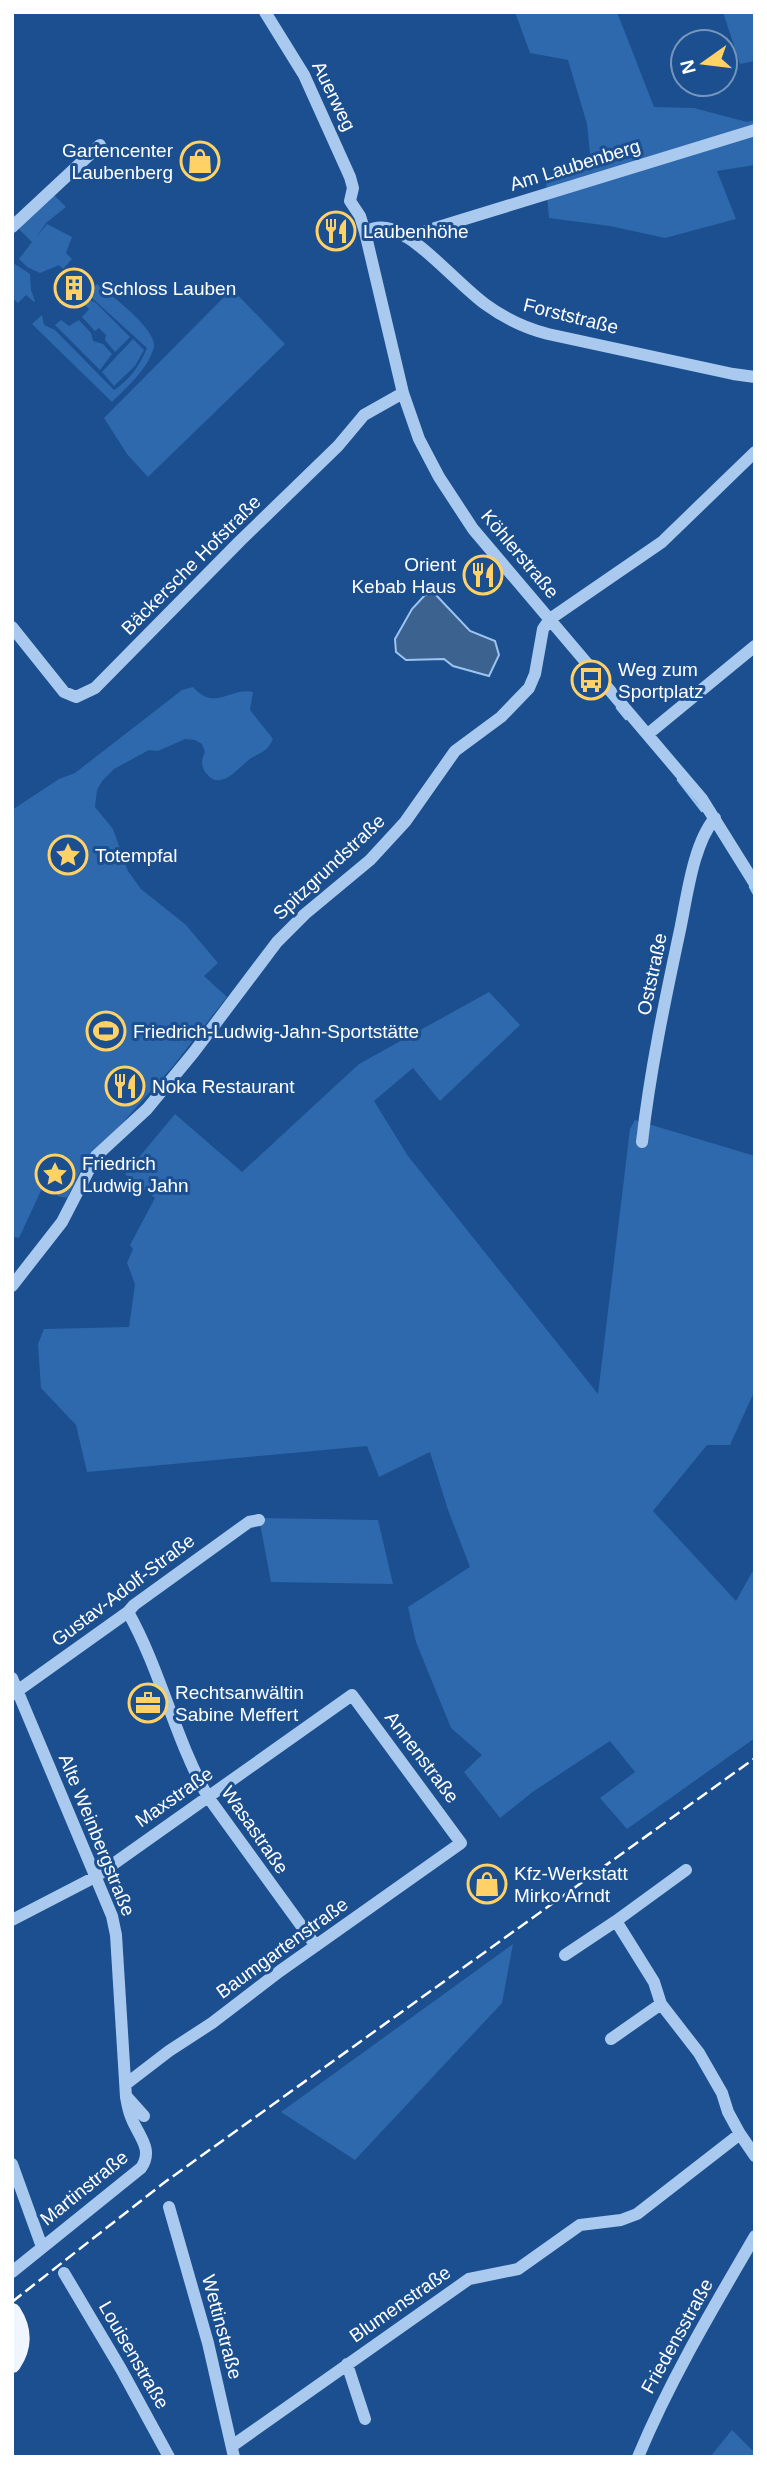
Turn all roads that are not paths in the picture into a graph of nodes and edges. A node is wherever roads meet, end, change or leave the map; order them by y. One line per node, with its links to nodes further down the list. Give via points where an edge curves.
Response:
1 (265, 12): 4 (street, Auerweg, via 304,75 346,166 353,188)
2 (755, 130): 7 (street, Am Laubenberg)
3 (100, 145): 5 (street)
4 (349, 201): 6 (street, Köhlerstraße)
5 (12, 227)
6 (365, 232): 7 (street, Forststraße, via 385,228); 9 (street, Köhlerstraße)
7 (406, 237): 8 (street, Forststraße, via 482,302 524,326)
8 (755, 377)
9 (403, 393): 11 (street, Köhlerstraße, via 419,439 462,514); 12 (street, Bäckersche Hofstraße, via 363,415 338,446 85,694 64,692)
10 (755, 452): 11 (street, via 662,542)
11 (550, 619): 14 (street, Köhlerstraße); 18 (street, Spitzgrundstraße, via 543,629 529,688 501,718 455,751 379,851 277,942 152,1103 96,1156 62,1222)
12 (12, 627)
13 (755, 646): 14 (street)
14 (648, 734): 15 (street, Köhlerstraße)
15 (715, 818): 16 (street, Köhlerstraße); 17 (street, Oststraße, via 706,829 689,889)
16 (755, 884)
17 (642, 1142)
18 (12, 1286)
19 (259, 1521): 20 (street, Gustav-Adolf-Straße, via 237,1530)
20 (128, 1612): 22 (street, Gustav-Adolf-Straße); 24 (street, Wasastraße, via 193,1772)
21 (12, 1678): 22 (street, Alte Weinbergstraße)
22 (15, 1693): 27 (street, Alte Weinbergstraße)
23 (352, 1695): 24 (street, Maxstraße); 25 (street, Annenstraße)
24 (208, 1797): 27 (street, Maxstraße); 30 (street, Wasastraße)
25 (461, 1843): 30 (street, Baumgartenstraße)
26 (686, 1870): 29 (street)
27 (95, 1877): 28 (street, Maxstraße); 34 (street, Alte Weinbergstraße, via 116,1935)
28 (12, 1920)
29 (616, 1921): 31 (street); 32 (street, via 654,1982)
30 (316, 1946): 34 (street, Baumgartenstraße, via 169,2051)
31 (565, 1955)
32 (661, 2004): 33 (street); 36 (street, via 699,2053)
33 (611, 2039)
34 (126, 2090): 35 (street); 38 (street, Alte Weinbergstraße, via 130,2115 148,2151)
35 (144, 2116)
36 (740, 2134): 37 (street); 47 (street, Blumenstraße, via 637,2214 580,2225 518,2269 469,2278)
37 (755, 2156)
38 (147, 2160): 42 (street, Martinstraße)
39 (12, 2164): 42 (street)
40 (169, 2207): 49 (street, Wettinstraße)
41 (755, 2236): 51 (street, Friedensstraße, via 662,2401)
42 (42, 2246): 43 (street, Martinstraße)
43 (12, 2272)
44 (64, 2273): 50 (street, Louisenstraße)
45 (13, 2313): 46 (main road, via 21,2339)
46 (12, 2364)
47 (347, 2364): 48 (street); 49 (street, Blumenstraße)
48 (365, 2419)
49 (233, 2451)
50 (169, 2457)
51 (638, 2457)

